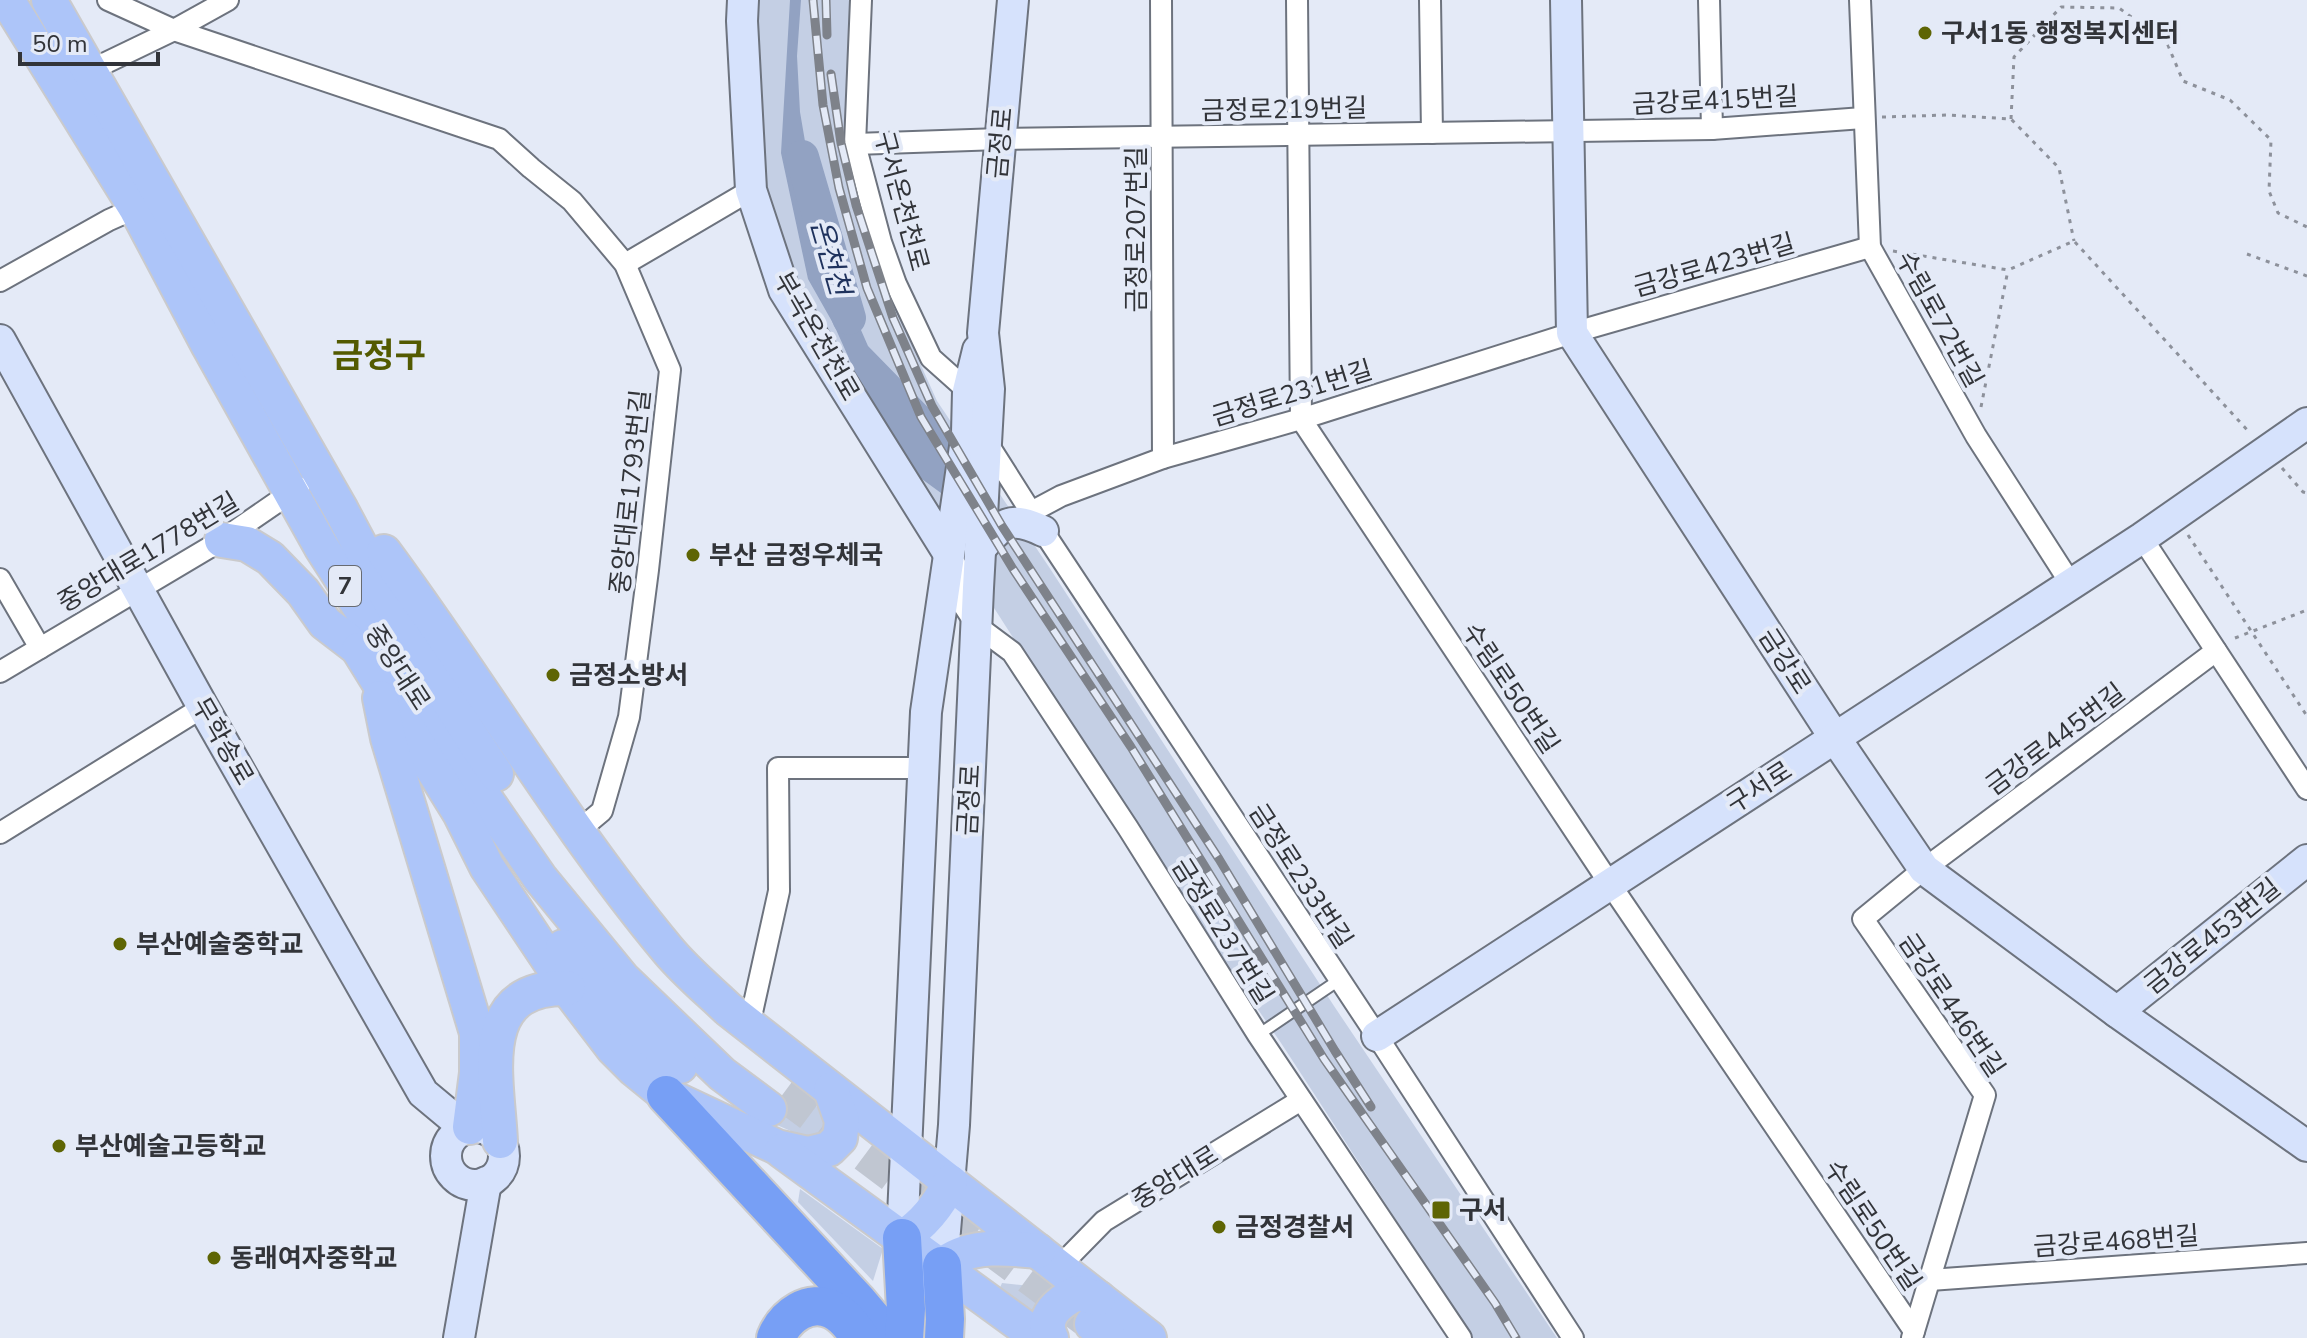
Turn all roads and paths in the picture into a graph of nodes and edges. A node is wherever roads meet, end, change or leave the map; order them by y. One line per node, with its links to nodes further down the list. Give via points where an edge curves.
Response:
1 (7, 0): 26 (main road, 중앙대로 / 7)
2 (49, 0): 15 (main road, 중앙대로 / 7)
3 (108, 0): 14 (street, 중앙대로1793번길)
4 (228, 0): 14 (street)
5 (743, 0): 25 (main road, 부곡온천천로)
6 (861, 0): 24 (street, 구서온천천로)
7 (1013, 0): 23 (main road, 금정로)
8 (1161, 0): 22 (street, 금정로207번길)
9 (1297, 0): 21 (street)
10 (1430, 0): 20 (street)
11 (1566, 0): 19 (main road)
12 (1709, 0): 18 (street)
13 (1860, 0): 16 (street, 수림로72번길)
14 (174, 30): 15 (street); 31 (street, 중앙대로1793번길, via 499,139 572,201)
15 (91, 70): 45 (main road, 중앙대로 / 7)
16 (1863, 118): 17 (path); 18 (street, 금강로415번길); 29 (street, 수림로72번길)
17 (2011, 119): 27 (path, via 2014,57 2061,7 2119,8 2167,43 2183,81 2230,100 2271,140 2269,191 2278,213); 28 (path, via 2059,168)
18 (1712, 129): 19 (street, 금강로415번길)
19 (1568, 131): 20 (street, 금정로219번길); 36 (main road)
20 (1432, 133): 21 (street, 금정로219번길)
21 (1298, 134): 22 (street, 금정로219번길); 39 (street)
22 (1161, 137): 23 (street, 금정로219번길); 44 (street, 금정로207번길)
23 (1000, 139): 24 (street, 금정로219번길); 35 (main road, 금정로)
24 (855, 144): 38 (street, 구서온천천로, via 896,284 931,358)
25 (751, 190): 31 (street); 54 (main road, 부곡온천천로, via 784,290)
26 (136, 208): 34 (street); 47 (main road, 중앙대로 / 7)
27 (2307, 227)
28 (2074, 241): 32 (path); 43 (path)
29 (1870, 247): 32 (path); 36 (street, 금강로423번길); 41 (street, 수림로72번길)
30 (2247, 254): 33 (path)
31 (625, 264): 74 (street, 중앙대로1793번길, via 670,370 629,717 602,811)
32 (2008, 270): 41 (path)
33 (2307, 276)
34 (0, 281)
35 (983, 333): 38 (main road, 금정로); 42 (main road, 금정로, via 989,389)
36 (1572, 333): 39 (street, 금정로231번길); 70 (main road, 금강로)
37 (0, 340): 58 (main road, 무학송로)
38 (968, 391): 42 (main road, 금정로)
39 (1301, 419): 44 (street, 금정로231번길); 78 (street, 수림로50번길)
40 (2307, 423): 43 (main road, 구서로)
41 (1976, 436): 57 (street, 수림로72번길)
42 (979, 446): 50 (street, 금정로233번길); 54 (main road, 금정로); 55 (main road, 금정로)
43 (2266, 451): 46 (path); 49 (main road, 구서로)
44 (1163, 458): 50 (street, 금정로231번길, via 1061,496)
45 (319, 472): 47 (street, 중앙대로1778번길); 48 (main road, 중앙대로 / 7)
46 (2307, 493)
47 (291, 494): 52 (street, 중앙대로1778번길); 53 (main road, 중앙대로 / 7)
48 (341, 510): 53 (main road, 중앙대로 / 7, via 477,745 554,859 635,963 776,1102 722,1074 623,979 540,878); 74 (main road, via 374,539 407,583)
49 (2175, 515): 51 (main road, 구서로); 61 (path)
50 (1037, 521): 55 (main road, via 1007,523); 79 (street, 금정로233번길)
51 (2142, 538): 57 (main road, 구서로); 65 (street)
52 (222, 540): 58 (street, 중앙대로1778번길); 64 (main road, via 247,544 270,558 325,623)
53 (322, 548): 64 (main road)
54 (949, 549): 60 (street, via 962,575 962,603); 71 (main road, 금정로)
55 (980, 549): 60 (main road, 금정로)
56 (0, 579): 63 (street)
57 (2071, 584): 70 (main road, 구서로)
58 (139, 589): 63 (street, 중앙대로1778번길); 68 (main road, 무학송로)
59 (2307, 610): 61 (path)
60 (977, 626): 83 (street, 금정로237번길, via 1012,652); 94 (main road, 금정로)
61 (2252, 631): 62 (path); 69 (path)
62 (2235, 638)
63 (40, 648): 66 (street, 중앙대로1778번길)
64 (359, 649): 67 (main road)
65 (2216, 651): 72 (street); 77 (street, 금강로445번길)
66 (0, 672)
67 (377, 678): 73 (main road); 88 (main road, via 388,738 477,1033 477,1073)
68 (203, 707): 75 (street); 88 (main road, 무학송로, via 423,1093)
69 (2307, 716)
70 (1835, 738): 77 (main road, 금강로); 78 (main road, 구서로)
71 (923, 768): 82 (street, via 778,768 779,891); 90 (main road, 금정로)
72 (2307, 789)
73 (460, 813): 80 (main road, via 487,867); 92 (main road, via 607,999 720,1103)
74 (577, 832): 82 (main road, via 669,952)
75 (0, 833)
76 (2307, 860): 81 (main road, 금강로453번길)
77 (1924, 869): 81 (main road, 금강로); 99 (street, 금강로446번길, via 1863,919 1985,1095)
78 (1610, 884): 84 (main road, 구서로); 103 (street, 수림로50번길)
79 (1334, 984): 83 (lane); 84 (street, 금정로233번길)
80 (568, 988): 86 (main road, via 613,1048); 89 (main road, via 528,993 511,1006 502,1023 496,1046)
81 (2117, 1012): 91 (main road, 금강로)
82 (749, 1026): 85 (main road)
83 (1258, 1035): 87 (street, 금정로237번길)
84 (1377, 1036): 111 (street, 금정로233번길)
85 (831, 1090): 90 (main road); 92 (main road, via 842,1126 833,1146 816,1154)
86 (666, 1095): 92 (main road); 101 (highway, via 875,1322)
87 (1301, 1100): 97 (street, 중앙대로); 110 (street, 금정로237번길)
88 (460, 1135): 89 (main road, via 487,1129); 93 (main road, via 445,1159 456,1178)
89 (500, 1141): 93 (main road, via 502,1166 495,1177)
90 (905, 1146): 94 (main road); 95 (main road, 금정로)
91 (2307, 1146)
92 (777, 1147): 95 (main road)
93 (475, 1182): 102 (main road, via 478,1228)
94 (950, 1182): 95 (main road, via 936,1208); 97 (main road); 98 (main road, 금정로)
95 (902, 1238): 98 (main road); 101 (highway)
96 (2307, 1253): 99 (street, 금강로468번길)
97 (1048, 1259): 98 (main road, via 1011,1249 975,1251); 100 (main road)
98 (942, 1266): 101 (main road, via 915,1293); 106 (highway); 107 (main road)
99 (1930, 1280): 103 (street, 금강로446번길)
100 (1099, 1320): 108 (main road, via 1077,1293 1061,1301 1047,1319); 109 (main road)
101 (898, 1328)
102 (462, 1334)
103 (1913, 1335)
104 (776, 1338): 105 (highway, via 796,1312 818,1306 841,1315)
105 (860, 1338)
106 (944, 1338)
107 (1039, 1338)
108 (1051, 1338)
109 (1149, 1338)
110 (1461, 1338)
111 (1573, 1338)

